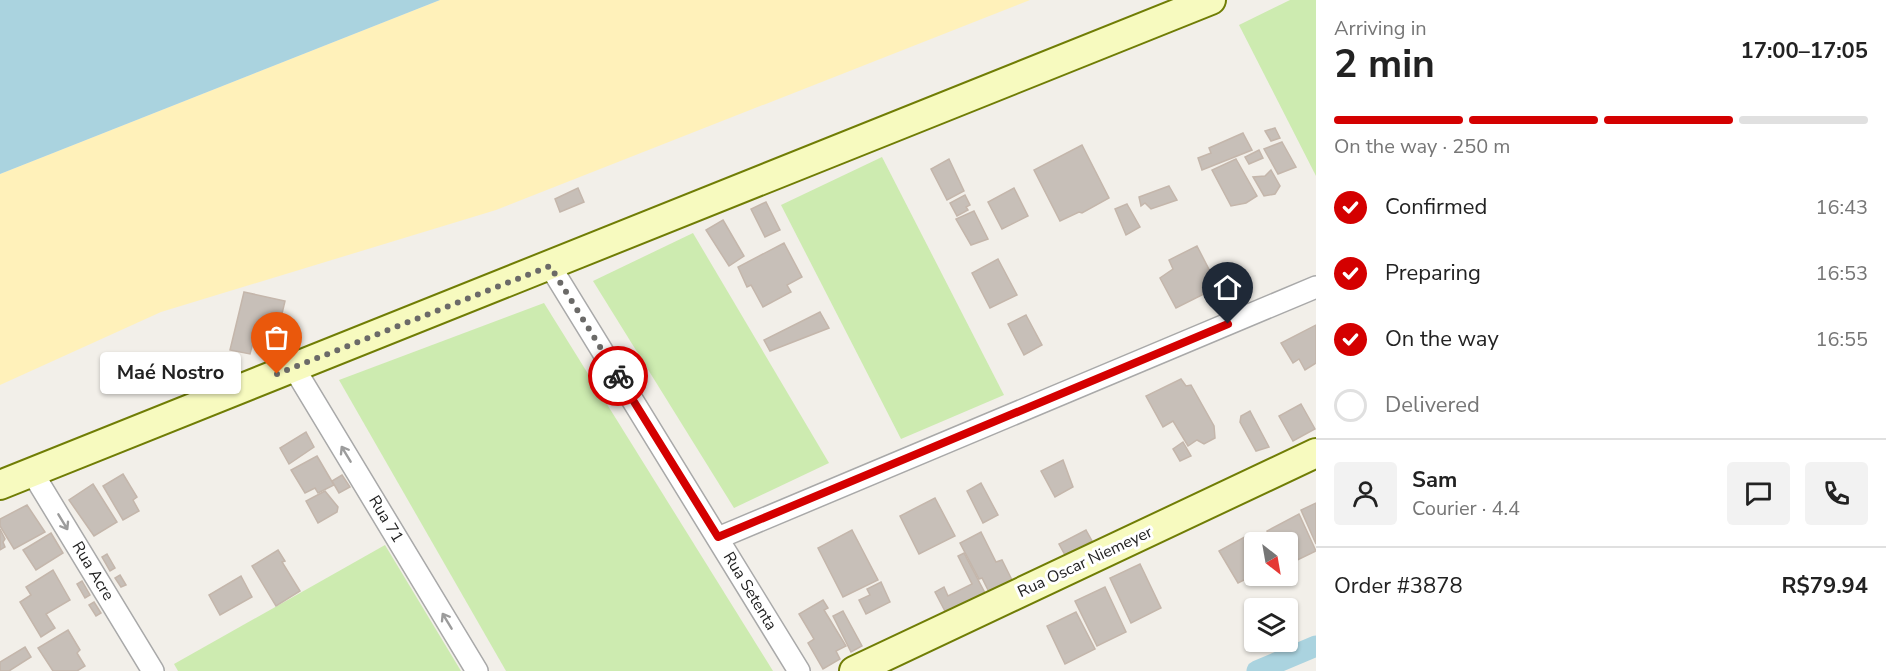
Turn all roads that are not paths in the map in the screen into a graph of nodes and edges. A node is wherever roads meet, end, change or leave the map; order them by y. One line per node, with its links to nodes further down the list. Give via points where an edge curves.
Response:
1 (1211, 0): 2 (street)
2 (550, 266): 4 (street); 8 (street, Rua Setenta)
3 (1316, 287): 8 (street)
4 (294, 368): 6 (street); 10 (street, Rua 71, one-way to 4)
5 (1316, 453): 12 (street, Rua Oscar Niemeyer)
6 (32, 472): 7 (street); 9 (street, Rua Acre, one-way to 9)
7 (0, 485)
8 (718, 537): 11 (street, Rua Setenta)
9 (153, 671)
10 (477, 671)
11 (799, 671)
12 (854, 671)

